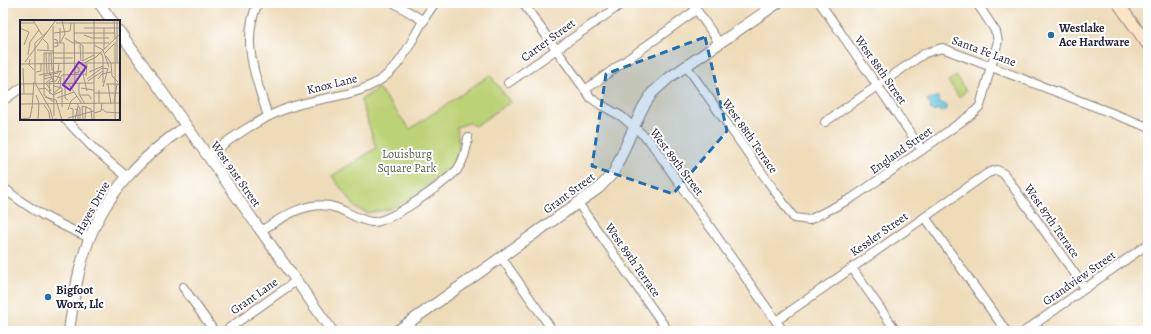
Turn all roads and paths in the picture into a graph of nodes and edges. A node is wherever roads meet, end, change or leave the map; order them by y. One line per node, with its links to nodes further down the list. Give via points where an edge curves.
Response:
1 (99, 3): 12 (street)
2 (258, 3): 25 (street, via 252,18 249,48)
3 (394, 3): 13 (street)
4 (435, 3): 13 (street, Knox Lane)
5 (523, 3): 17 (street, West 89th Street)
6 (623, 3): 17 (street, Carter Street)
7 (778, 3): 15 (street, Grant Street)
8 (820, 3): 21 (street, West 88th Street)
9 (977, 3): 18 (street, via 996,32 998,41)
10 (1118, 3): 16 (main road)
11 (694, 7): 15 (street); 23 (street)
12 (111, 20)
13 (424, 21): 25 (street, Knox Lane, via 400,62 376,83 356,92 290,107)
14 (120, 32): 28 (street, West 91st Street)
15 (720, 44): 19 (street, Grant Street)
16 (1148, 45)
17 (556, 50): 20 (street, Carter Street); 23 (street, West 89th Street)
18 (991, 66): 21 (street, Santa Fe Lane, via 950,50 934,49); 30 (street, Santa Fe Lane); 32 (street, England Street, via 980,106)
19 (687, 67): 29 (street, Grant Street, via 670,77 652,93); 39 (street, West 88th Terrace)
20 (508, 83)
21 (878, 86): 27 (street, Santa Fe Lane); 32 (street, West 88th Street)
22 (20, 89): 24 (street)
23 (584, 90): 29 (street, West 89th Street)
24 (3, 101)
25 (268, 116): 33 (street, Knox Lane)
26 (66, 120): 35 (street, via 94,149)
27 (825, 122)
28 (186, 126): 33 (street, West 91st Street); 35 (street, Hayes Drive, via 162,142)
29 (634, 127): 37 (street, Grant Street, via 621,158 608,179); 48 (street, West 89th Street, via 649,140)
30 (1148, 127)
31 (468, 138): 40 (street, via 465,157 457,170 391,217 372,222 335,207 319,205 292,212)
32 (922, 150): 39 (street, England Street, via 852,198 810,220)
33 (207, 156): 40 (street, West 91st Street)
34 (997, 170): 38 (street, Kessler Street, via 988,173); 47 (street, West 87th Terrace, via 1004,174)
35 (126, 176): 41 (street, Hayes Drive, via 105,206)
36 (3, 187): 41 (street, via 40,215)
37 (578, 203): 43 (street, Grant Street); 55 (street, West 89th Terrace)
38 (925, 217): 44 (street, Kessler Street); 58 (street)
39 (794, 218)
40 (261, 231): 45 (street, West 91st Street)
41 (90, 238): 49 (street, Hayes Drive, via 81,264)
42 (1148, 244): 47 (street, Grandview Street)
43 (501, 257): 53 (street, Grant Street); 54 (street)
44 (852, 268): 48 (street, Kessler Street); 57 (street)
45 (296, 281): 51 (street, Grant Lane); 52 (street, West 91st Street)
46 (183, 287): 50 (street)
47 (1085, 288): 59 (street, Grandview Street)
48 (776, 321): 56 (street, West 89th Street)
49 (69, 331)
50 (214, 331)
51 (225, 331)
52 (332, 331)
53 (397, 331)
54 (552, 331)
55 (668, 331)
56 (783, 331)
57 (896, 331)
58 (1006, 331)
59 (1025, 331)

